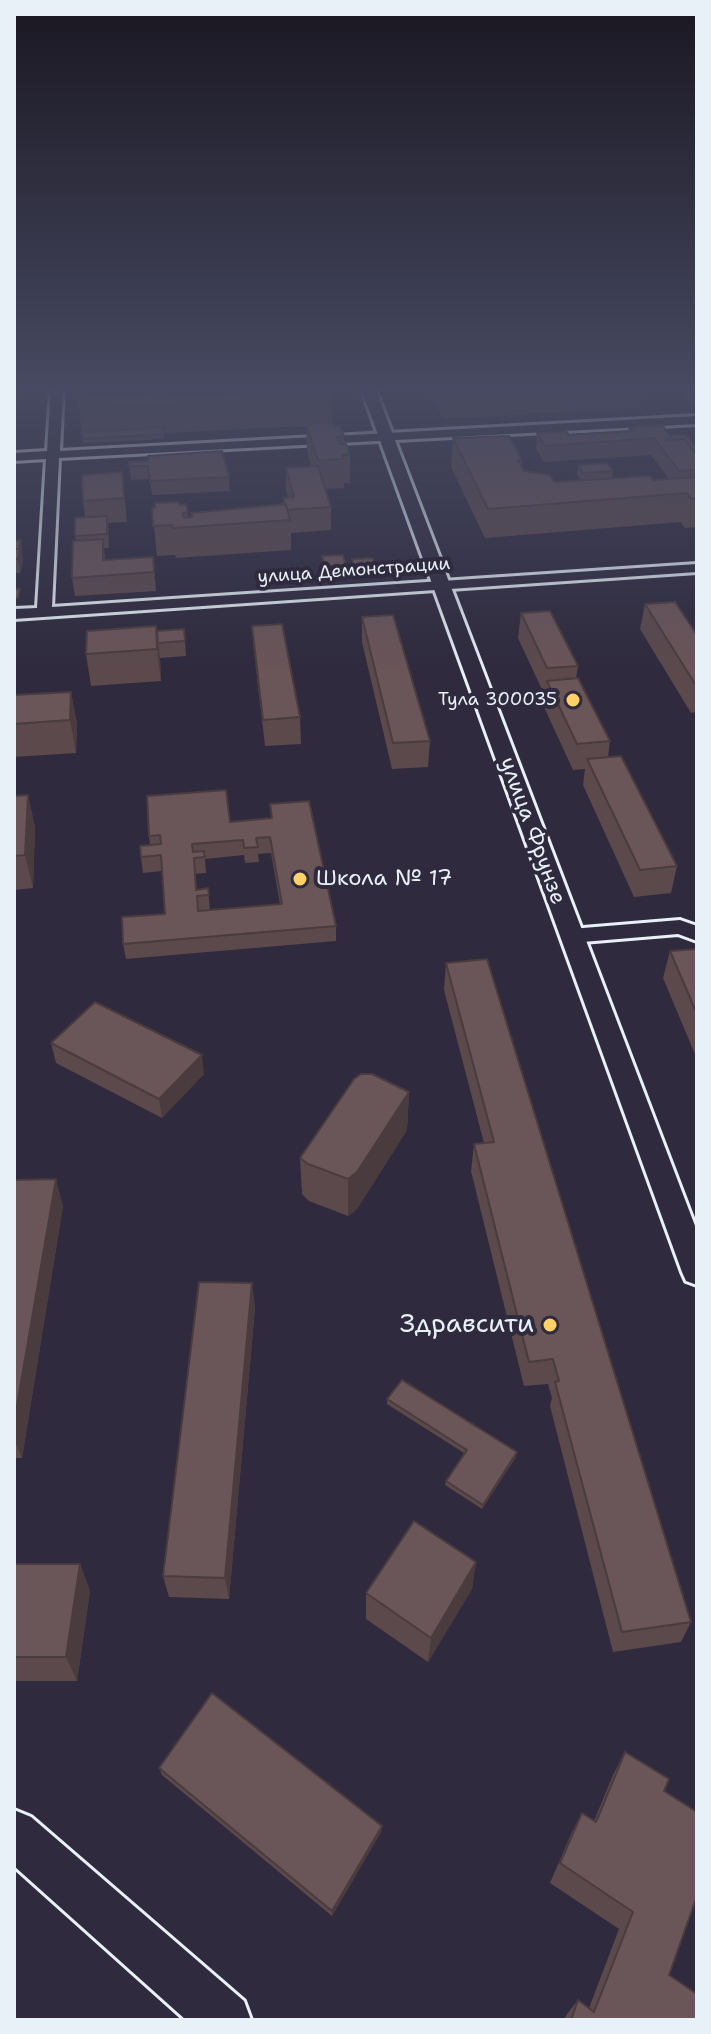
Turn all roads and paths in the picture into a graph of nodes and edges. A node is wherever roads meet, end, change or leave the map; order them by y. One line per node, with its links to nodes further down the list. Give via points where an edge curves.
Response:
1 (53, 483): 5 (street)
2 (402, 483): 4 (street, улица Фрунзе)
3 (697, 568): 4 (street, улица Демонстрации)
4 (441, 586): 5 (street, улица Демонстрации); 8 (street, улица Фрунзе)
5 (44, 612): 6 (street, улица Демонстрации)
6 (15, 615)
7 (697, 934): 8 (street, via 680,927)
8 (571, 936): 9 (street, улица Фрунзе)
9 (697, 1272)
10 (14, 1834): 11 (main road)
11 (225, 2020)

